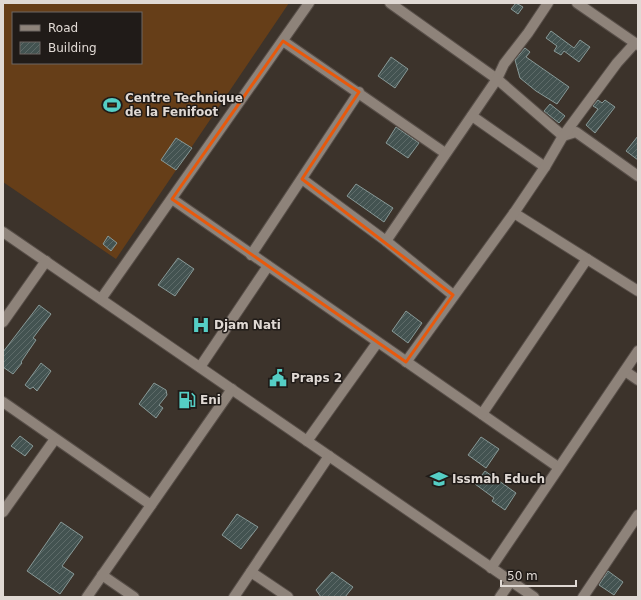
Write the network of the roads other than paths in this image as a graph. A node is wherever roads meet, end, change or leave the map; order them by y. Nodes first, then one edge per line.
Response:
1 (310, 3) edge
2 (390, 3) edge
3 (548, 3) edge
4 (577, 3) edge
5 (283, 41) junction
6 (636, 44) edge
7 (497, 79) junction
8 (359, 92) junction
9 (472, 116) junction
10 (563, 136) junction
11 (445, 153) junction
12 (545, 167) junction
13 (638, 176) edge
14 (302, 179) junction
15 (172, 199) junction
16 (514, 213) junction
17 (3, 232) edge
18 (386, 241) junction
19 (251, 255) junction
20 (587, 258) junction
21 (46, 261) junction
22 (268, 266) junction
23 (638, 290) edge
24 (453, 295) junction
25 (101, 300) junction
26 (3, 322) edge
27 (377, 343) junction
28 (638, 351) edge
29 (406, 362) junction
30 (200, 367) junction
31 (625, 370) junction
32 (638, 380) edge
33 (232, 390) junction
34 (3, 402) edge
35 (482, 414) junction
36 (55, 438) junction
37 (307, 441) junction
38 (329, 456) junction
39 (558, 467) junction
40 (151, 505) junction
41 (3, 512) edge
42 (638, 515) edge
43 (491, 568) junction
44 (251, 572) junction
45 (102, 575) junction
46 (511, 581) junction
47 (87, 597) edge
48 (134, 597) edge
49 (234, 597) edge
50 (288, 597) edge
51 (500, 597) edge
52 (534, 597) edge
53 (583, 597) edge

1 - 5 street
2 - 7 street
3 - 7 street
4 - 6 street
5 - 8 street
5 - 15 street
6 - 10 street
7 - 9 street
7 - 10 street
8 - 11 street
8 - 14 street
9 - 11 street
9 - 12 street
10 - 12 street
10 - 13 street
11 - 18 street
12 - 16 street
14 - 18 street
14 - 19 street
15 - 19 street
15 - 25 street
16 - 20 street
16 - 24 street
17 - 21 street
18 - 24 street
19 - 22 street
20 - 23 street
20 - 35 street
21 - 25 street
21 - 26 street
22 - 27 street
22 - 30 street
24 - 29 street
25 - 30 street
27 - 29 street
27 - 37 street
28 - 31 street
29 - 35 street
30 - 33 street
31 - 32 street
31 - 39 street
33 - 37 street
33 - 40 street
34 - 36 street
35 - 39 street
36 - 40 street
36 - 41 street
37 - 38 street
38 - 43 street
38 - 44 street
39 - 43 street
40 - 45 street
42 - 53 street
43 - 46 street
44 - 49 street
44 - 50 street
45 - 47 street
45 - 48 street
46 - 51 street
46 - 52 street

